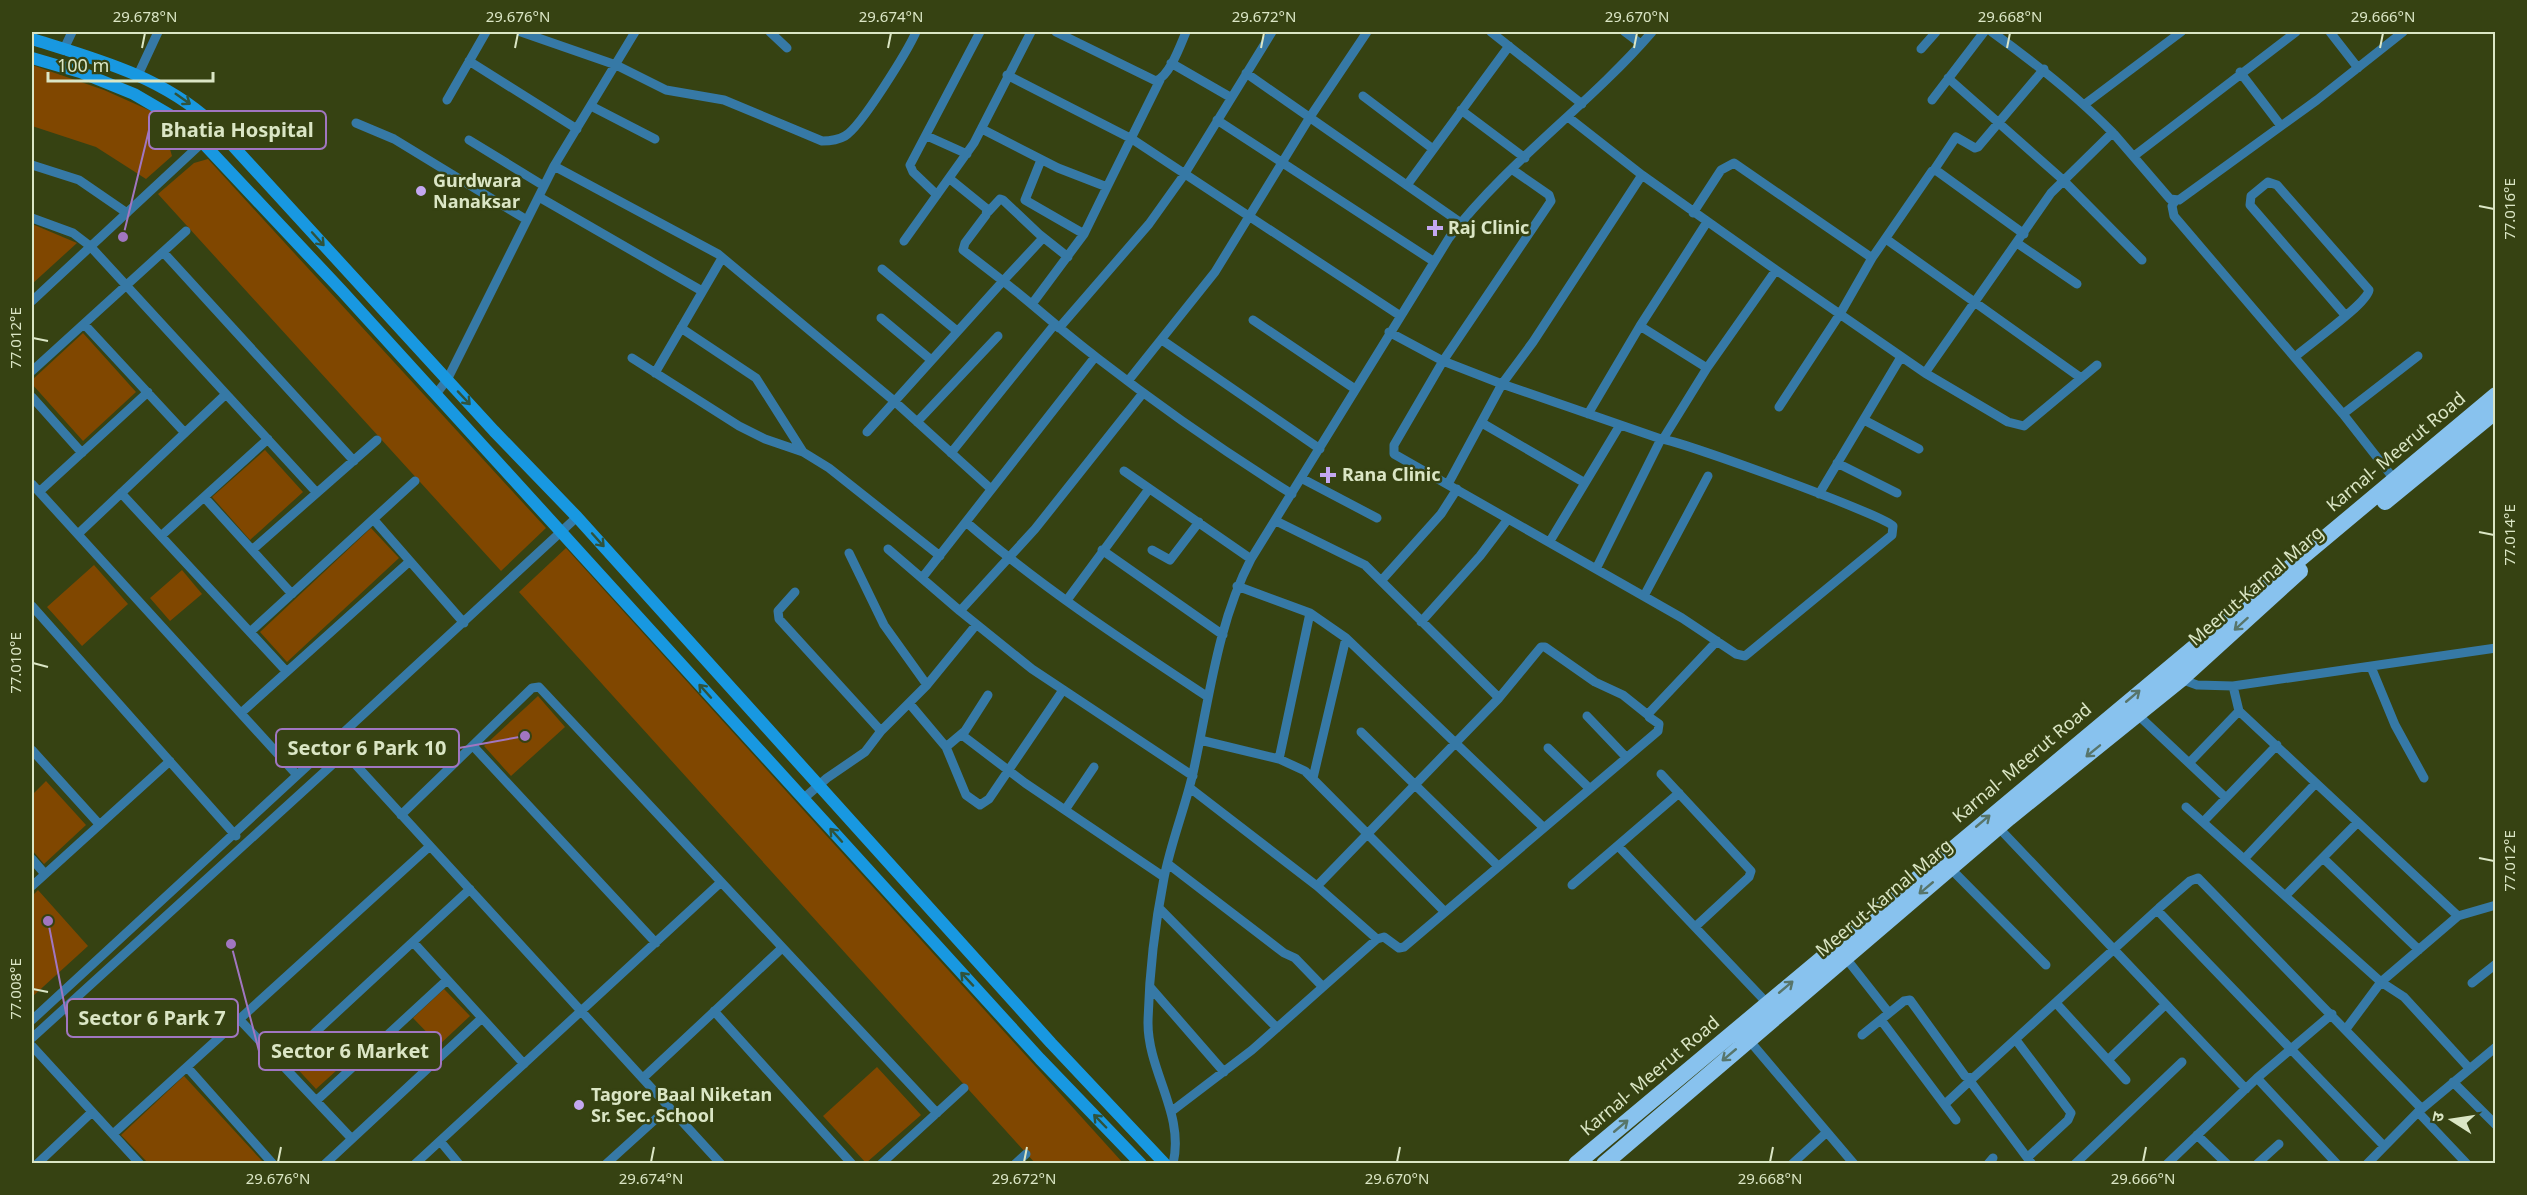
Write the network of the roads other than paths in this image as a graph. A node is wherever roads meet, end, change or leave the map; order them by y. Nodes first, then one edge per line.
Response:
1 (72, 32) edge
2 (158, 32) edge
3 (486, 32) edge
4 (521, 32) edge
5 (634, 32) edge
6 (770, 32) edge
7 (916, 32) edge
8 (980, 32) edge
9 (1030, 32) edge
10 (1056, 32) edge
11 (1186, 32) edge
12 (1272, 32) edge
13 (1491, 32) edge
14 (1625, 32) edge
15 (1652, 32) edge
16 (1935, 32) edge
17 (1984, 32) edge
18 (1992, 32) edge
19 (2181, 32) edge
20 (2296, 32) edge
21 (2330, 32) edge
22 (2403, 32) edge
23 (1364, 33) edge
24 (32, 39) edge
25 (1641, 44) junction
26 (1509, 46) junction
27 (787, 48) dead end
28 (64, 49) junction
29 (1921, 49) dead end
30 (32, 58) edge
31 (469, 61) junction
32 (1171, 63) junction
33 (616, 65) junction
34 (2358, 68) junction
35 (2044, 69) junction
36 (2240, 72) junction
37 (1246, 73) junction
38 (138, 75) junction
39 (1007, 75) junction
40 (1948, 78) junction
41 (1160, 80) junction
42 (1363, 96) dead end
43 (1230, 97) junction
44 (447, 100) dead end
45 (1932, 100) dead end
46 (1582, 104) junction
47 (2085, 104) junction
48 (591, 106) junction
49 (1461, 110) junction
50 (1310, 117) junction
51 (1568, 117) junction
52 (1216, 120) junction
53 (1998, 122) junction
54 (356, 123) dead end
55 (2281, 126) junction
56 (218, 128) junction
57 (577, 129) junction
58 (982, 129) junction
59 (2113, 133) junction
60 (927, 136) junction
61 (1132, 139) junction
62 (469, 140) dead end
63 (655, 140) dead end
64 (202, 142) junction
65 (1433, 149) junction
66 (967, 154) junction
67 (2134, 156) junction
68 (1525, 158) junction
69 (1041, 160) junction
70 (1283, 163) junction
71 (32, 165) edge
72 (554, 166) junction
73 (1513, 170) junction
74 (1934, 170) junction
75 (1184, 175) junction
76 (1642, 176) junction
77 (950, 179) junction
78 (2062, 179) junction
79 (1407, 185) junction
80 (544, 186) junction
81 (1107, 187) junction
82 (937, 195) junction
83 (539, 197) junction
84 (2175, 201) junction
85 (988, 212) junction
86 (127, 213) junction
87 (1694, 213) junction
88 (1250, 217) junction
89 (32, 218) edge
90 (527, 220) junction
91 (1707, 222) junction
92 (1461, 223) junction
93 (186, 231) dead end
94 (1084, 234) junction
95 (2024, 234) junction
96 (1043, 238) junction
97 (1886, 239) junction
98 (904, 241) dead end
99 (2017, 243) junction
100 (90, 246) junction
101 (163, 252) junction
102 (1068, 257) junction
103 (722, 258) junction
104 (1872, 258) junction
105 (2142, 260) dead end
106 (1433, 261) junction
107 (882, 269) dead end
108 (1776, 270) junction
109 (1003, 281) junction
110 (2077, 284) dead end
111 (125, 287) junction
112 (702, 291) junction
113 (32, 301) edge
114 (1976, 302) junction
115 (1032, 304) junction
116 (1840, 314) junction
117 (1399, 315) junction
118 (2345, 315) junction
119 (881, 318) dead end
120 (1253, 320) dead end
121 (84, 324) junction
122 (1057, 326) junction
123 (1640, 326) junction
124 (681, 328) junction
125 (957, 331) junction
126 (1389, 332) junction
127 (998, 336) dead end
128 (1162, 340) junction
129 (2418, 356) dead end
130 (1095, 357) junction
131 (1901, 357) junction
132 (2295, 357) junction
133 (632, 358) dead end
134 (930, 359) junction
135 (1443, 361) junction
136 (2097, 365) dead end
137 (1707, 368) junction
138 (32, 371) edge
139 (655, 373) junction
140 (1925, 373) junction
141 (2081, 378) junction
142 (447, 380) junction
143 (1128, 381) junction
144 (1502, 384) junction
145 (1355, 389) junction
146 (148, 392) junction
147 (1143, 393) junction
148 (226, 394) junction
149 (436, 394) junction
150 (2496, 395) edge
151 (32, 397) edge
152 (893, 400) junction
153 (1779, 407) dead end
154 (2496, 411) edge
155 (1588, 414) junction
156 (2343, 414) junction
157 (1864, 420) junction
158 (917, 422) junction
159 (1482, 423) junction
160 (1620, 426) junction
161 (867, 432) dead end
162 (185, 433) junction
163 (268, 439) junction
164 (1662, 439) junction
165 (377, 440) dead end
166 (1919, 448) dead end
167 (1320, 449) junction
168 (803, 452) junction
169 (82, 453) junction
170 (951, 453) junction
171 (354, 461) junction
172 (1837, 463) junction
173 (1124, 471) dead end
174 (1708, 476) dead end
175 (1301, 477) junction
176 (2394, 479) junction
177 (415, 481) dead end
178 (1585, 483) junction
179 (32, 484) edge
180 (1453, 487) junction
181 (992, 489) junction
182 (1149, 489) junction
183 (39, 492) junction
184 (121, 493) junction
185 (317, 493) junction
186 (1897, 493) dead end
187 (1292, 494) junction
188 (1819, 494) junction
189 (204, 497) junction
190 (577, 517) junction
191 (1377, 518) dead end
192 (1508, 519) junction
193 (374, 520) junction
194 (1276, 521) junction
195 (966, 522) junction
196 (1199, 522) junction
197 (78, 534) junction
198 (560, 534) junction
199 (161, 536) junction
200 (1550, 541) junction
201 (888, 549) dead end
202 (252, 550) junction
203 (1102, 550) junction
204 (1152, 550) dead end
205 (849, 553) dead end
206 (940, 556) junction
207 (1251, 559) junction
208 (1010, 560) junction
209 (410, 561) junction
210 (1596, 569) junction
211 (922, 578) junction
212 (1381, 581) junction
213 (1237, 586) junction
214 (795, 592) dead end
215 (292, 594) junction
216 (1644, 596) junction
217 (1067, 600) junction
218 (32, 606) edge
219 (960, 611) junction
220 (1310, 613) junction
221 (1421, 622) junction
222 (464, 623) junction
223 (976, 625) junction
224 (250, 632) junction
225 (1223, 635) junction
226 (1346, 638) junction
227 (1717, 641) junction
228 (2496, 648) edge
229 (2371, 667) junction
230 (286, 671) junction
231 (2174, 673) junction
232 (927, 686) junction
233 (2233, 686) junction
234 (1063, 690) junction
235 (988, 695) dead end
236 (1208, 697) junction
237 (1499, 698) junction
238 (909, 703) junction
239 (2239, 711) junction
240 (241, 713) junction
241 (1648, 715) junction
242 (2138, 715) junction
243 (1587, 716) dead end
244 (881, 731) junction
245 (1361, 732) dead end
246 (962, 735) junction
247 (1200, 740) junction
248 (334, 741) junction
249 (1455, 742) junction
250 (2277, 745) junction
251 (473, 746) junction
252 (946, 747) junction
253 (1548, 748) dead end
254 (32, 750) edge
255 (345, 753) junction
256 (1625, 756) junction
257 (1279, 759) junction
258 (170, 761) junction
259 (2189, 763) junction
260 (1094, 767) dead end
261 (1007, 769) junction
262 (1661, 774) dead end
263 (297, 775) junction
264 (1192, 776) junction
265 (1313, 778) junction
266 (2424, 778) dead end
267 (2316, 783) junction
268 (1415, 784) junction
269 (818, 785) junction
270 (1588, 787) junction
271 (1190, 788) junction
272 (1678, 793) junction
273 (2226, 798) junction
274 (803, 799) junction
275 (2186, 807) dead end
276 (1065, 810) junction
277 (401, 815) junction
278 (2204, 822) junction
279 (2357, 823) junction
280 (99, 824) junction
281 (1542, 826) junction
282 (1998, 827) junction
283 (1368, 832) junction
284 (233, 833) junction
285 (244, 844) junction
286 (430, 846) junction
287 (1618, 846) junction
288 (2245, 858) junction
289 (2322, 858) junction
290 (32, 859) edge
291 (1168, 864) junction
292 (1497, 865) junction
293 (1950, 868) junction
294 (45, 874) junction
295 (1164, 877) junction
296 (720, 883) junction
297 (1572, 885) dead end
298 (32, 886) edge
299 (1317, 886) junction
300 (470, 889) junction
301 (2286, 895) junction
302 (2496, 905) edge
303 (1159, 908) junction
304 (2157, 910) junction
305 (1444, 912) junction
306 (2458, 916) junction
307 (1695, 927) junction
308 (1377, 939) junction
309 (412, 942) junction
310 (656, 943) junction
311 (781, 949) junction
312 (2113, 950) junction
313 (2419, 950) junction
314 (1845, 957) junction
315 (2496, 964) edge
316 (2046, 965) dead end
317 (447, 980) junction
318 (2381, 982) junction
319 (2472, 983) dead end
320 (1150, 987) junction
321 (1323, 987) junction
322 (1767, 1003) junction
323 (2056, 1003) junction
324 (2165, 1005) junction
325 (714, 1011) junction
326 (580, 1012) junction
327 (1889, 1013) junction
328 (2332, 1014) junction
329 (482, 1018) junction
330 (239, 1019) junction
331 (32, 1020) edge
332 (1881, 1020) junction
333 (1277, 1028) junction
334 (2346, 1029) junction
335 (1862, 1035) dead end
336 (32, 1038) edge
337 (1748, 1039) junction
338 (2016, 1040) junction
339 (32, 1046) edge
340 (2496, 1047) edge
341 (2291, 1048) junction
342 (2108, 1060) junction
343 (2182, 1062) dead end
344 (281, 1064) junction
345 (524, 1064) junction
346 (187, 1067) junction
347 (2469, 1068) junction
348 (1224, 1072) junction
349 (643, 1078) junction
350 (2257, 1078) junction
351 (1971, 1080) junction
352 (2126, 1080) dead end
353 (2453, 1082) junction
354 (964, 1088) dead end
355 (2246, 1089) junction
356 (316, 1101) junction
357 (1944, 1104) junction
358 (669, 1107) junction
359 (1172, 1111) junction
360 (2420, 1111) junction
361 (92, 1112) junction
362 (937, 1113) junction
363 (1956, 1120) dead end
364 (2496, 1125) edge
365 (1827, 1132) junction
366 (112, 1134) junction
367 (2197, 1135) junction
368 (351, 1139) junction
369 (440, 1141) junction
370 (2279, 1144) dead end
371 (2384, 1146) junction
372 (1026, 1154) dead end
373 (2030, 1160) edge
374 (609, 1163) edge
375 (2368, 1163) edge
376 (37, 1164) edge
377 (140, 1164) edge
378 (273, 1164) edge
379 (325, 1164) edge
380 (415, 1164) edge
381 (459, 1164) edge
382 (721, 1164) edge
383 (852, 1164) edge
384 (881, 1164) edge
385 (1015, 1164) edge
386 (1141, 1164) edge
387 (1165, 1164) edge
388 (1173, 1164) edge
389 (1576, 1164) edge
390 (1604, 1164) edge
391 (1792, 1164) edge
392 (1854, 1164) edge
393 (2075, 1164) edge
394 (2166, 1164) edge
395 (2227, 1164) edge
396 (2257, 1164) edge
397 (2337, 1164) edge
398 (2468, 1164) edge

1 - 28 street
2 - 38 street
3 - 31 street
4 - 33 street
5 - 33 street
6 - 27 street
7 - 33 street
8 - 60 street
9 - 39 street
10 - 41 street
11 - 32 street
12 - 37 street
13 - 26 street
14 - 25 street
15 - 25 street
16 - 29 street
17 - 40 street
18 - 35 street
19 - 47 street
20 - 36 street
21 - 34 street
22 - 34 street
23 - 50 street
24 - 28 street
25 - 46 street
26 - 46 street
26 - 49 street
28 - 38 street
30 - 64 street
31 - 44 street
31 - 57 street
32 - 41 street
32 - 43 street
33 - 48 street
34 - 55 street
35 - 47 street
35 - 53 street
36 - 55 street
36 - 67 street
37 - 43 street
37 - 50 street
38 -> 56 street
39 - 58 street
39 - 61 street
40 - 45 street
40 - 53 street
41 - 61 street
42 - 65 street
43 - 52 street
46 - 51 street
47 - 59 street
48 - 57 street
48 - 63 street
49 - 65 street
49 - 68 street
50 - 70 street
50 - 79 street
51 - 68 street
51 - 76 street
52 - 70 street
52 - 75 street
53 - 74 street
53 - 78 street
54 - 90 street
55 - 84 street
56 - 64 street
56 -> 142 street
57 - 72 street
58 - 66 street
58 - 69 street
59 - 67 street
59 - 78 street
60 - 66 street
60 - 82 street
61 - 75 street
61 - 81 street
62 - 80 street
64 - 86 street
64 - 149 street
65 - 79 street
66 - 77 street
67 - 84 street
68 - 73 street
69 - 81 street
69 - 94 street
70 - 88 street
70 - 106 street
71 - 86 street
72 - 80 street
72 - 103 street
73 - 92 street
73 - 135 street
74 - 95 street
74 - 97 street
75 - 88 street
75 - 122 street
76 - 87 street
76 - 144 street
77 - 82 street
77 - 85 street
78 - 95 street
78 - 105 street
79 - 92 street
80 - 83 street
81 - 94 street
82 - 98 street
83 - 90 street
83 - 112 street
84 - 132 street
85 - 96 street
85 - 109 street
86 - 100 street
87 - 91 street
87 - 104 street
88 - 117 street
88 - 128 street
89 - 100 street
90 - 142 street
91 - 108 street
91 - 123 street
92 - 106 street
93 - 101 street
94 - 102 street
95 - 99 street
96 - 102 street
96 - 109 street
97 - 104 street
97 - 114 street
99 - 110 street
99 - 114 street
100 - 111 street
100 - 113 street
101 - 111 street
101 - 171 street
102 - 115 street
103 - 112 street
103 - 152 street
104 - 116 street
106 - 117 street
107 - 125 street
108 - 116 street
108 - 137 street
109 - 115 street
109 - 125 street
111 - 121 street
111 - 148 street
112 - 124 street
114 - 140 street
114 - 141 street
115 - 122 street
116 - 131 street
116 - 153 street
117 - 126 street
118 - 118 street
118 - 132 street
119 - 134 street
120 - 145 street
121 - 138 street
121 - 146 street
122 - 130 street
122 - 170 street
123 - 137 street
123 - 155 street
124 - 139 street
124 - 168 street
125 - 134 street
126 - 135 street
126 - 145 street
127 - 158 street
128 - 143 street
128 - 167 street
129 - 156 street
130 - 143 street
130 - 181 street
131 - 140 street
131 - 157 street
132 - 156 street
133 - 139 street
134 - 152 street
135 - 144 street
135 - 180 street
136 - 141 street
137 - 164 street
139 - 168 street
140 - 141 street
142 - 149 street
142 -> 190 street
143 - 147 street
144 - 155 street
144 - 159 street
145 - 167 street
146 - 162 street
146 - 169 street
147 - 187 street
147 - 208 street
148 - 162 street
148 - 163 street
149 - 198 street
150 - 176 highway, Karnal- Meerut Road
151 - 169 street
152 - 158 street
152 - 161 street
154 -> 231 highway, Meerut-Karnal Marg
155 - 160 street
156 - 176 street
157 - 166 street
157 - 172 street
158 - 170 street
159 - 178 street
159 - 180 street
160 - 164 street
160 - 178 street
162 - 184 street
163 - 185 street
163 - 189 street
164 - 188 street
164 - 210 street
165 - 171 street
167 - 175 street
168 - 206 street
169 - 183 street
170 - 181 street
171 - 185 street
172 - 186 street
172 - 188 street
173 - 182 street
174 - 216 street
175 - 187 street
175 - 191 street
176 - 231 highway, Karnal- Meerut Road
177 - 193 street
178 - 200 street
179 - 183 street
180 - 192 street
180 - 212 street
181 - 195 street
182 - 196 street
182 - 203 street
183 - 197 street
184 - 197 street
184 - 199 street
185 - 202 street
187 - 194 street
188 - 227 street
189 - 199 street
189 - 202 street
190 - 198 street
190 -> 269 street
192 - 200 street
192 - 221 street
193 - 209 street
193 - 215 street
194 - 207 street
194 - 212 street
195 - 206 street
195 - 208 street
196 - 204 street
196 - 207 street
197 - 240 street
198 - 222 street
274 -> 198 street
199 - 224 street
200 - 210 street
201 - 211 street
202 - 215 street
203 - 217 street
203 - 225 street
205 - 232 street
206 - 211 street
207 - 213 street
208 - 217 street
208 - 219 street
209 - 222 street
209 - 230 street
210 - 216 street
211 - 219 street
212 - 221 street
213 - 220 street
213 - 225 street
214 - 244 street
215 - 224 street
216 - 227 street
217 - 236 street
218 - 258 street
219 - 223 street
220 - 226 street
220 - 257 street
221 - 237 street
222 - 248 street
223 - 232 street
223 - 234 street
224 - 230 street
225 - 236 street
226 - 249 street
226 - 265 street
227 - 241 street
228 - 229 street
229 - 233 street
229 - 266 street
230 - 240 street
231 - 233 street
231 - 242 highway, Meerut-Karnal Marg
322 -> 231 highway, Karnal- Meerut Road
232 - 238 street
233 - 239 street
234 - 261 street
234 - 264 street
235 - 246 street
236 - 247 street
237 - 241 street
237 - 249 street
238 - 244 street
238 - 252 street
239 - 250 street
239 - 259 street
240 - 263 street
241 - 256 street
242 - 259 street
242 -> 282 highway, Meerut-Karnal Marg
243 - 256 street
244 - 269 street
245 - 268 street
246 - 252 street
246 - 261 street
247 - 257 street
247 - 264 street
248 - 255 street
248 - 263 street
249 - 268 street
249 - 281 street
250 - 267 street
250 - 273 street
251 - 277 street
251 - 296 street
251 - 310 street
252 - 261 street
253 - 270 street
254 - 280 street
255 - 277 street
255 - 285 street
256 - 270 street
257 - 265 street
258 - 280 street
258 - 284 street
259 - 273 street
260 - 276 street
261 - 276 street
262 - 272 street
263 - 284 street
264 - 271 street
265 - 283 street
267 - 279 street
267 - 288 street
268 - 283 street
268 - 292 street
269 - 274 street
269 - 387 street
270 - 281 street
271 - 291 street
271 - 299 street
272 - 287 street
272 - 307 street
273 - 278 street
386 -> 274 street
275 - 278 street
276 - 295 street
277 - 286 street
278 - 288 street
279 - 289 street
279 - 306 street
280 - 294 street
281 - 292 street
282 - 293 highway, Meerut-Karnal Marg
282 - 312 street
283 - 299 street
283 - 305 street
284 - 285 street
284 - 331 street
285 - 336 street
286 - 300 street
286 - 330 street
287 - 297 street
287 - 307 street
288 - 301 street
289 - 301 street
289 - 313 street
290 - 294 street
291 - 295 street
291 - 321 street
292 - 305 street
293 -> 314 highway, Meerut-Karnal Marg
293 - 316 street
294 - 298 street
295 - 303 street
296 - 310 street
296 - 311 street
299 - 308 street
300 - 309 street
300 - 326 street
301 - 318 street
302 - 306 street
303 - 320 street
303 - 333 street
304 - 312 street
304 - 328 street
304 - 341 street
305 - 308 street
306 - 313 street
307 - 322 street
308 - 321 street
309 - 317 street
309 - 344 street
310 - 326 street
311 - 325 street
311 - 362 street
312 - 323 street
312 - 324 street
313 - 318 street
314 - 327 street
314 - 337 highway, Meerut-Karnal Marg
315 - 319 street
317 - 329 street
317 - 356 street
318 - 334 street
318 - 347 street
320 - 348 street
320 - 359 street
321 - 333 street
389 -> 322 highway, Karnal- Meerut Road
323 - 338 street
323 - 342 street
324 - 342 street
324 - 355 street
325 - 349 street
325 - 383 street
326 - 345 street
326 - 349 street
327 - 332 street
327 - 351 street
328 - 334 street
328 - 341 street
329 - 345 street
329 - 368 street
330 - 344 street
330 - 346 street
332 - 335 street
332 - 357 street
333 - 348 street
334 - 360 street
337 - 365 street
337 -> 390 highway, Meerut-Karnal Marg
338 - 351 street
338 - 373 street
339 - 361 street
340 - 347 street
341 - 350 street
341 - 371 street
342 - 352 street
343 - 393 street
344 - 356 street
345 - 369 street
346 - 366 street
346 - 378 street
347 - 353 street
348 - 359 street
349 - 358 street
350 - 355 street
350 - 397 street
351 - 357 street
351 - 373 street
353 - 360 street
353 - 364 street
354 - 362 street
355 - 367 street
356 - 368 street
357 - 363 street
358 - 374 street
358 - 382 street
359 - 388 street
360 - 371 street
360 - 398 street
361 - 366 street
361 - 376 street
362 - 384 street
365 - 391 street
365 - 392 street
366 - 377 street
367 - 394 street
367 - 395 street
368 - 379 street
369 - 380 street
369 - 381 street
370 - 396 street
371 - 375 street
372 - 385 street

